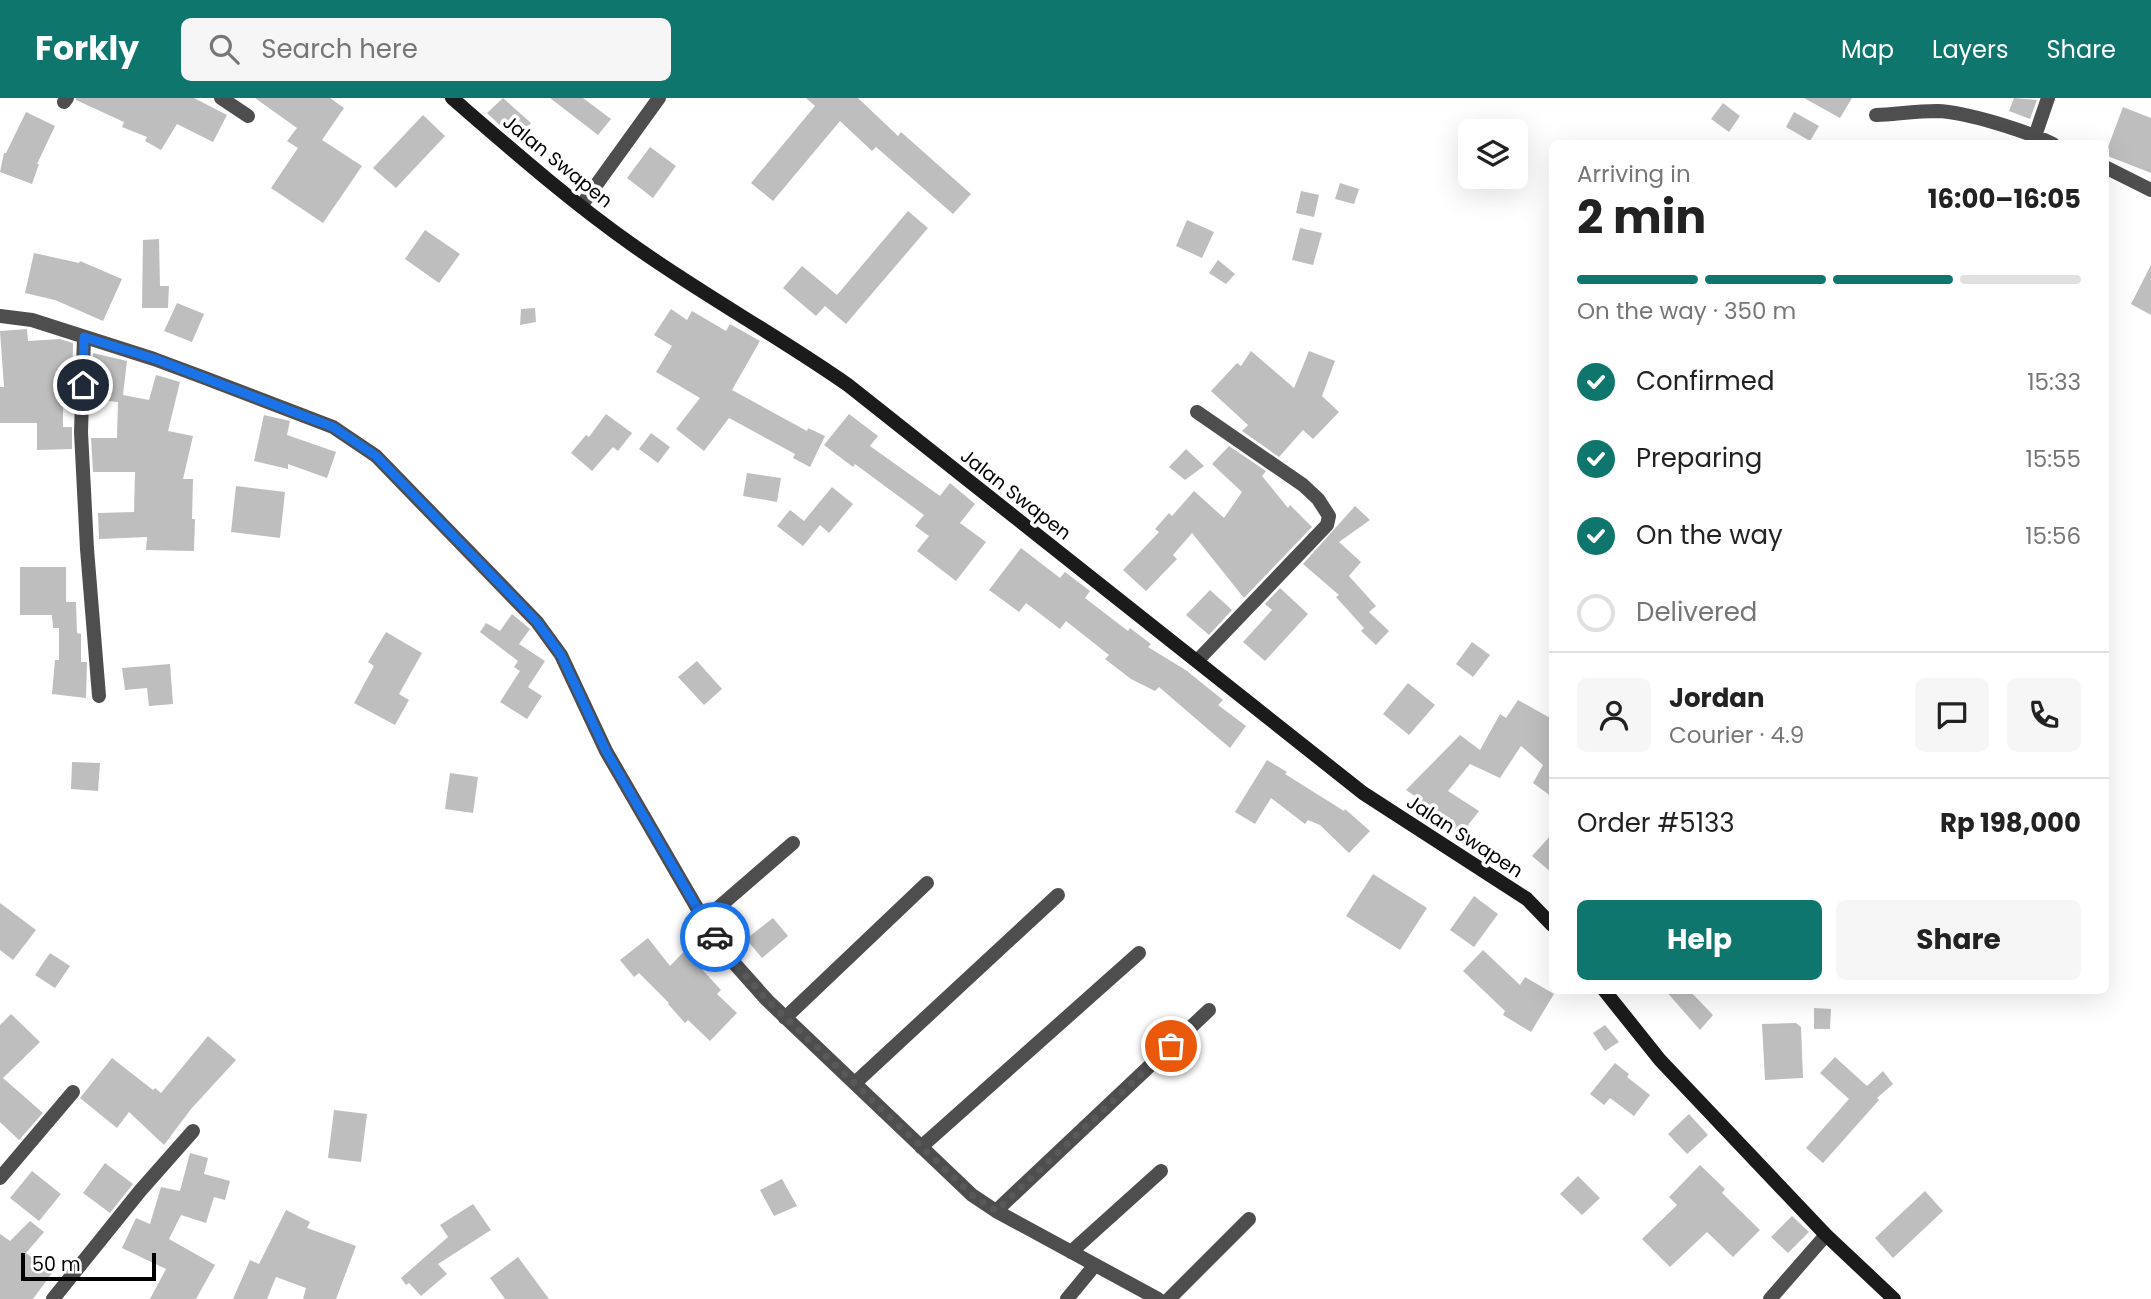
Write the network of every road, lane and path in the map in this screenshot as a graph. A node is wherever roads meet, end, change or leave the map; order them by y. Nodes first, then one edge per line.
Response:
1 (221, 98) edge
2 (452, 98) edge
3 (659, 98) edge
4 (2048, 98) edge
5 (1876, 115) dead end
6 (248, 116) dead end
7 (2035, 136) junction
8 (2044, 140) edge
9 (2109, 169) edge
10 (2151, 190) edge
11 (580, 206) junction
12 (0, 316) edge
13 (84, 337) junction
14 (1197, 412) dead end
15 (1197, 661) junction
16 (99, 696) dead end
17 (793, 843) dead end
18 (927, 883) dead end
19 (1058, 895) dead end
20 (704, 920) junction
21 (1549, 922) edge
22 (1139, 953) dead end
23 (1607, 994) edge
24 (1209, 1010) dead end
25 (785, 1018) junction
26 (855, 1083) junction
27 (73, 1092) dead end
28 (193, 1131) dead end
29 (920, 1147) junction
30 (1161, 1171) dead end
31 (0, 1178) edge
32 (996, 1211) junction
33 (1249, 1219) dead end
34 (1826, 1235) junction
35 (1071, 1252) junction
36 (1094, 1265) junction
37 (53, 1299) edge
38 (1067, 1299) edge
39 (1158, 1299) edge
40 (1169, 1299) edge
41 (1770, 1299) edge
42 (1894, 1299) edge

1 - 6 street
2 - 11 main road, Jalan Swapen
3 - 11 street
4 - 7 street
5 - 7 street
7 - 8 street
9 - 10 street
11 - 15 main road, Jalan Swapen
12 - 13 street
13 - 16 street
13 - 20 street
14 - 15 street
15 - 21 main road, Jalan Swapen
17 - 20 street
18 - 25 street
19 - 26 street
20 - 25 street
22 - 29 street
23 - 34 main road
24 - 32 street
25 - 26 street
26 - 29 street
27 - 31 street
28 - 37 street
29 - 32 street
30 - 35 street
32 - 35 street
33 - 40 street
34 - 41 street
34 - 42 main road
35 - 36 street
36 - 38 street
36 - 39 street

